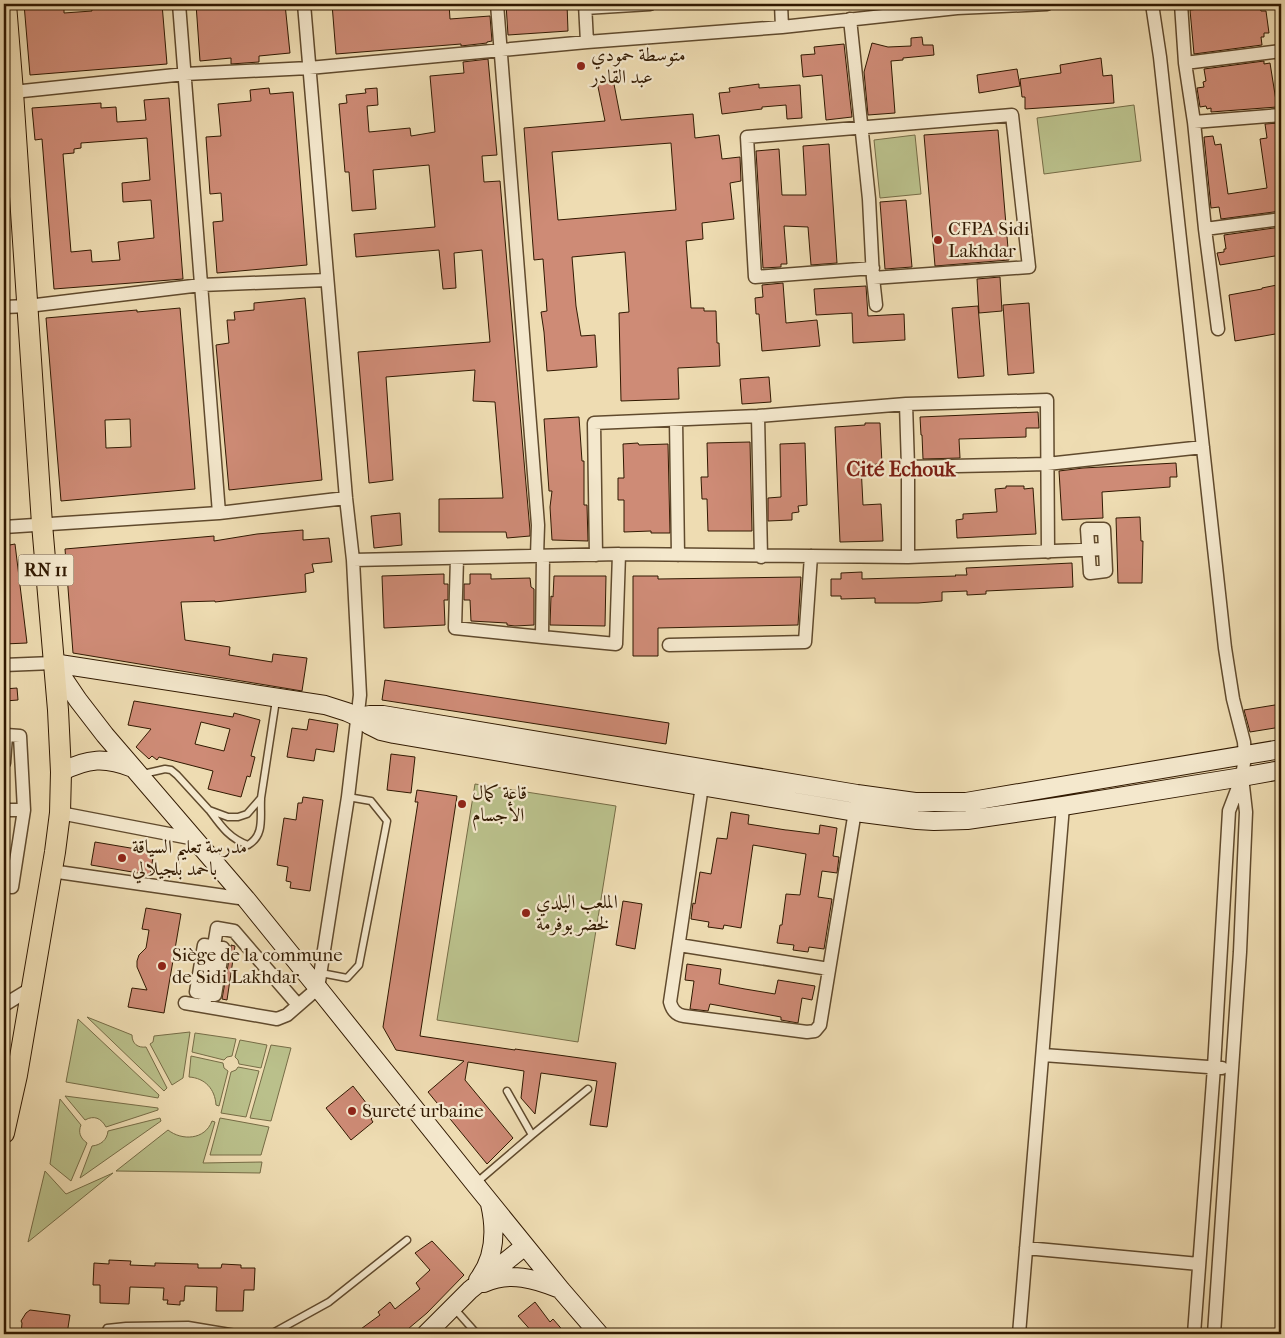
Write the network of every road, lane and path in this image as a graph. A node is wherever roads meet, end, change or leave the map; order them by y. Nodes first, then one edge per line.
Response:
1 (6, 4) edge
2 (179, 4) edge
3 (304, 4) edge
4 (497, 4) edge
5 (650, 4) edge
6 (781, 4) edge
7 (1047, 4) edge
8 (1152, 4) edge
9 (1181, 4) edge
10 (585, 6) edge
11 (957, 6) edge
12 (850, 19) junction
13 (782, 27) junction
14 (587, 42) junction
15 (501, 50) junction
16 (1281, 51) edge
17 (1185, 63) junction
18 (309, 68) junction
19 (185, 74) junction
20 (9, 92) edge
21 (1281, 115) edge
22 (1194, 122) junction
23 (861, 127) junction
24 (1281, 219) edge
25 (1205, 229) junction
26 (873, 273) junction
27 (327, 280) junction
28 (201, 285) junction
29 (876, 305) dead end
30 (28, 306) junction
31 (4, 307) edge
32 (1218, 329) dead end
33 (906, 404) junction
34 (758, 416) junction
35 (676, 420) junction
36 (1203, 447) junction
37 (1047, 464) junction
38 (908, 467) junction
39 (346, 498) junction
40 (219, 513) junction
41 (42, 524) junction
42 (4, 527) edge
43 (1105, 549) junction
44 (1089, 550) junction
45 (1048, 552) junction
46 (619, 554) junction
47 (596, 555) junction
48 (678, 555) junction
49 (540, 556) junction
50 (761, 556) junction
51 (811, 556) junction
52 (908, 557) junction
53 (457, 558) junction
54 (353, 560) junction
55 (542, 637) junction
56 (669, 645) dead end
57 (4, 664) edge
58 (53, 664) junction
59 (277, 697) junction
60 (358, 717) junction
61 (1281, 749) edge
62 (1245, 756) junction
63 (4, 763) edge
64 (1281, 770) edge
65 (61, 772) junction
66 (136, 772) junction
67 (1242, 777) junction
68 (702, 786) junction
69 (857, 794) junction
70 (261, 798) junction
71 (348, 798) junction
72 (1063, 806) junction
73 (4, 810) edge
74 (24, 810) junction
75 (209, 810) junction
76 (855, 812) junction
77 (60, 813) junction
78 (195, 839) junction
79 (51, 871) junction
80 (4, 886) edge
81 (246, 899) junction
82 (679, 945) junction
83 (214, 947) junction
84 (829, 969) junction
85 (319, 980) junction
86 (32, 988) junction
87 (205, 1000) junction
88 (185, 1003) dead end
89 (4, 1005) edge
90 (298, 1005) junction
91 (1043, 1055) junction
92 (1214, 1067) junction
93 (1232, 1069) junction
94 (588, 1089) dead end
95 (508, 1091) dead end
96 (4, 1133) edge
97 (532, 1135) junction
98 (475, 1184) junction
99 (489, 1201) junction
100 (407, 1240) dead end
101 (525, 1246) junction
102 (1026, 1248) junction
103 (1199, 1264) junction
104 (470, 1290) junction
105 (561, 1290) junction
106 (453, 1307) junction
107 (104, 1334) edge
108 (242, 1334) edge
109 (271, 1334) edge
110 (426, 1334) edge
111 (477, 1334) edge
112 (599, 1334) edge
113 (1019, 1334) edge
114 (1194, 1334) edge
115 (1214, 1334) edge

1 - 20 main road, RN 11
2 - 19 street
3 - 18 street
4 - 15 street
5 - 10 street
6 - 13 street
7 - 11 street
8 - 36 street
9 - 17 street
10 - 14 street
11 - 12 street
12 - 13 street
12 - 23 street
13 - 14 street
14 - 15 street
15 - 18 street
15 - 49 street
16 - 17 street
17 - 22 street
18 - 19 street
18 - 27 street
19 - 20 street
19 - 28 street
20 - 30 main road, RN 11
21 - 22 street
22 - 25 street
23 - 26 street
23 - 26 street
23 - 26 street
24 - 25 street
25 - 32 street
26 - 29 street
27 - 28 street
27 - 39 street
28 - 30 street
28 - 40 street
30 - 31 street
30 - 41 main road, RN 11
33 - 34 street
33 - 37 street
33 - 38 street
34 - 35 street
34 - 50 street
35 - 47 street
35 - 48 street
36 - 37 street
36 - 62 street
37 - 38 street
37 - 45 street
38 - 52 street
39 - 40 street
39 - 54 street
40 - 41 street
41 - 42 street
41 - 58 main road, RN 11
43 - 44 street
43 - 44 street
43 - 44 street
44 - 45 street
45 - 52 street
46 - 47 street
46 - 48 street
46 - 55 street
47 - 49 street
48 - 50 street
49 - 53 street
49 - 55 street
50 - 51 street
51 - 52 street
51 - 56 street
53 - 54 street
53 - 55 street
54 - 60 street
57 - 58 street
58 - 59 main road
58 - 65 main road, RN 11
58 - 66 main road
59 - 60 main road
59 - 70 lane
60 - 68 main road
60 - 69 main road
60 - 71 street
61 - 62 main road
62 - 67 street
62 - 69 main road
63 - 74 street
64 - 67 main road
65 - 66 main road
65 - 77 main road, RN 11
66 - 75 lane
66 - 78 main road
67 - 72 main road
67 - 92 street
67 - 93 street
68 - 76 main road
68 - 82 street
69 - 76 street
70 - 75 lane
70 - 75 lane
71 - 85 street
71 - 85 lane
72 - 76 main road
72 - 91 street
73 - 74 street
74 - 80 street
76 - 84 street
77 - 78 street
77 - 79 main road, RN 11
78 - 81 main road
79 - 81 street
79 - 86 main road, RN 11
81 - 85 main road
82 - 84 street
82 - 84 street
83 - 87 street
83 - 87 street
83 - 90 street
85 - 90 street
85 - 98 main road
86 - 89 street
86 - 96 main road, RN 11
87 - 88 street
87 - 90 street
91 - 92 street
91 - 102 street
92 - 93 street
92 - 103 street
93 - 115 street
94 - 97 lane
95 - 97 lane
97 - 98 lane
98 - 99 main road
99 - 101 main road
99 - 104 main road
100 - 109 lane
101 - 104 main road
101 - 105 main road
102 - 103 street
102 - 113 street
103 - 114 street
104 - 105 main road
104 - 106 main road
105 - 112 main road
106 - 110 main road
106 - 111 lane
107 - 108 lane

